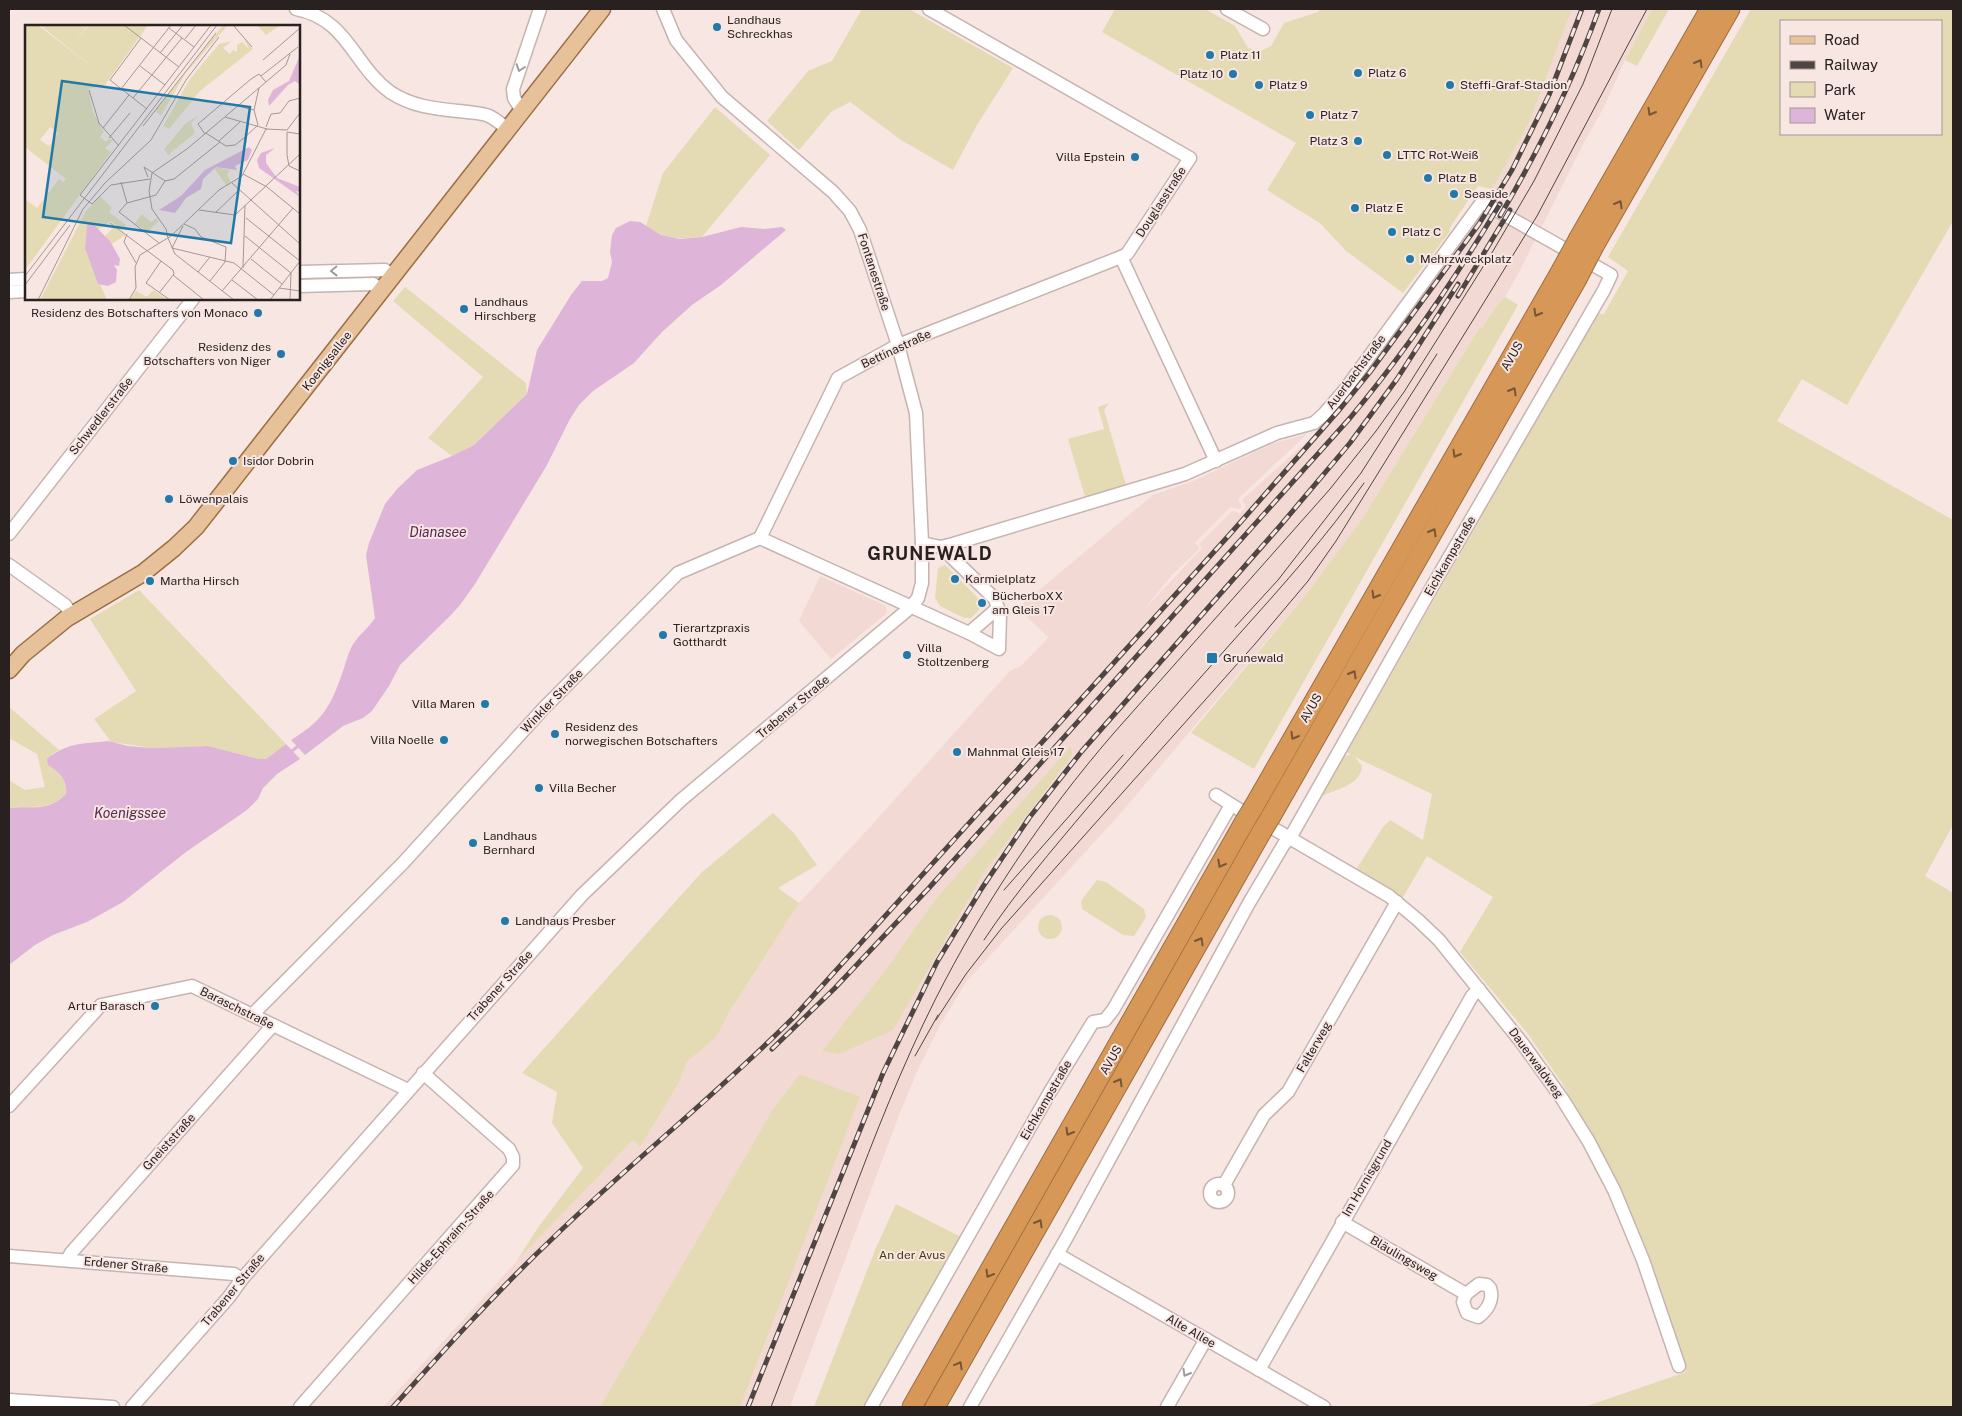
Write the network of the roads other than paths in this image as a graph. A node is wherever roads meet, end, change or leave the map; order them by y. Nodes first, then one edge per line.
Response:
1 (296, 9) edge
2 (540, 9) edge
3 (602, 9) edge
4 (663, 9) edge
5 (929, 9) edge
6 (1227, 9) edge
7 (1710, 9) edge
8 (1730, 9) edge
9 (1263, 29) dead end
10 (522, 111) junction
11 (507, 129) junction
12 (1587, 242) junction
13 (1121, 257) junction
14 (300, 272) edge
15 (1569, 275) junction
16 (1611, 275) joint
17 (393, 276) junction
18 (25, 279) edge
19 (9, 280) edge
20 (300, 286) edge
21 (382, 290) junction
22 (25, 291) edge
23 (9, 292) edge
24 (192, 300) edge
25 (898, 346) junction
26 (1216, 461) junction
27 (9, 534) edge
28 (760, 538) junction
29 (922, 543) junction
30 (941, 547) junction
31 (9, 565) edge
32 (911, 607) junction
33 (998, 608) junction
34 (72, 615) junction
35 (969, 632) junction
36 (9, 670) edge
37 (1216, 795) dead end
38 (1242, 811) junction
39 (1270, 826) junction
40 (1290, 838) junction
41 (1397, 902) junction
42 (1479, 989) junction
43 (252, 1015) junction
44 (273, 1025) junction
45 (424, 1073) junction
46 (408, 1090) junction
47 (9, 1106) edge
48 (1224, 1185) dead end
49 (1342, 1222) junction
50 (1057, 1254) junction
51 (9, 1256) edge
52 (67, 1260) junction
53 (242, 1278) junction
54 (1466, 1294) dead end
55 (1206, 1339) junction
56 (1679, 1366) dead end
57 (1259, 1370) junction
58 (9, 1400) edge
59 (113, 1407) edge
60 (132, 1407) edge
61 (300, 1407) edge
62 (871, 1407) edge
63 (912, 1407) edge
64 (935, 1407) edge
65 (970, 1407) edge
66 (1167, 1407) edge
67 (1324, 1407) edge

1 - 11 street
2 -> 10 street
3 - 10 main road, Koenigsallee
4 - 25 street, Fontanestraße
5 - 13 street, Douglasstraße
6 - 9 street
7 -> 12 highway, AVUS
12 -> 8 highway, AVUS
10 - 11 main road, Koenigsallee
11 - 17 main road, Koenigsallee
12 - 15 highway, AVUS, bridge
13 - 25 street, Bettinastraße
13 - 26 street
17 -> 14 street
15 -> 38 highway, AVUS
39 -> 15 highway, AVUS
16 - 26 street, Auerbachstraße
16 - 40 street, Eichkampstraße
17 - 21 main road, Koenigsallee
18 - 19 street
20 - 21 street
21 - 34 main road, Koenigsallee
22 - 23 street
24 - 27 street, Schwedlerstraße
25 - 28 street, Bettinastraße
25 - 29 street, Fontanestraße
26 - 30 street, Auerbachstraße
28 - 32 street
28 - 43 street, Winkler Straße
29 - 30 street, Auerbachstraße
29 - 32 street, Fontanestraße
30 - 33 street
31 - 34 street
32 - 35 street
32 - 45 street, Trabener Straße
33 - 35 street
33 - 35 street
34 - 36 main road, Koenigsallee
37 - 38 street
38 - 62 street, Eichkampstraße
38 -> 63 highway, AVUS
39 - 40 street
64 -> 39 highway, AVUS
40 - 41 street, Dauerwaldweg
40 - 50 street, Eichkampstraße
41 - 42 street, Dauerwaldweg
41 - 48 street, Falterweg
42 - 49 street, Im Hornisgrund
42 - 56 street, Dauerwaldweg
43 - 44 street, Baraschstraße
43 - 47 street, Baraschstraße
44 - 46 street, Baraschstraße
44 - 52 street, Gneiststraße
45 - 46 street, Trabener Straße
45 - 61 street, Hilde-Ephraim-Straße
46 - 53 street, Trabener Straße
49 - 54 street, Bläulingsweg
49 - 57 street, Im Hornisgrund
50 - 55 street, Alte Allee
50 - 65 street, Eichkampstraße
51 - 52 street, Erdener Straße
52 - 53 street, Erdener Straße
53 - 60 street, Trabener Straße
55 - 57 street, Alte Allee
55 -> 66 street
57 - 67 street, Alte Allee
58 - 59 street

